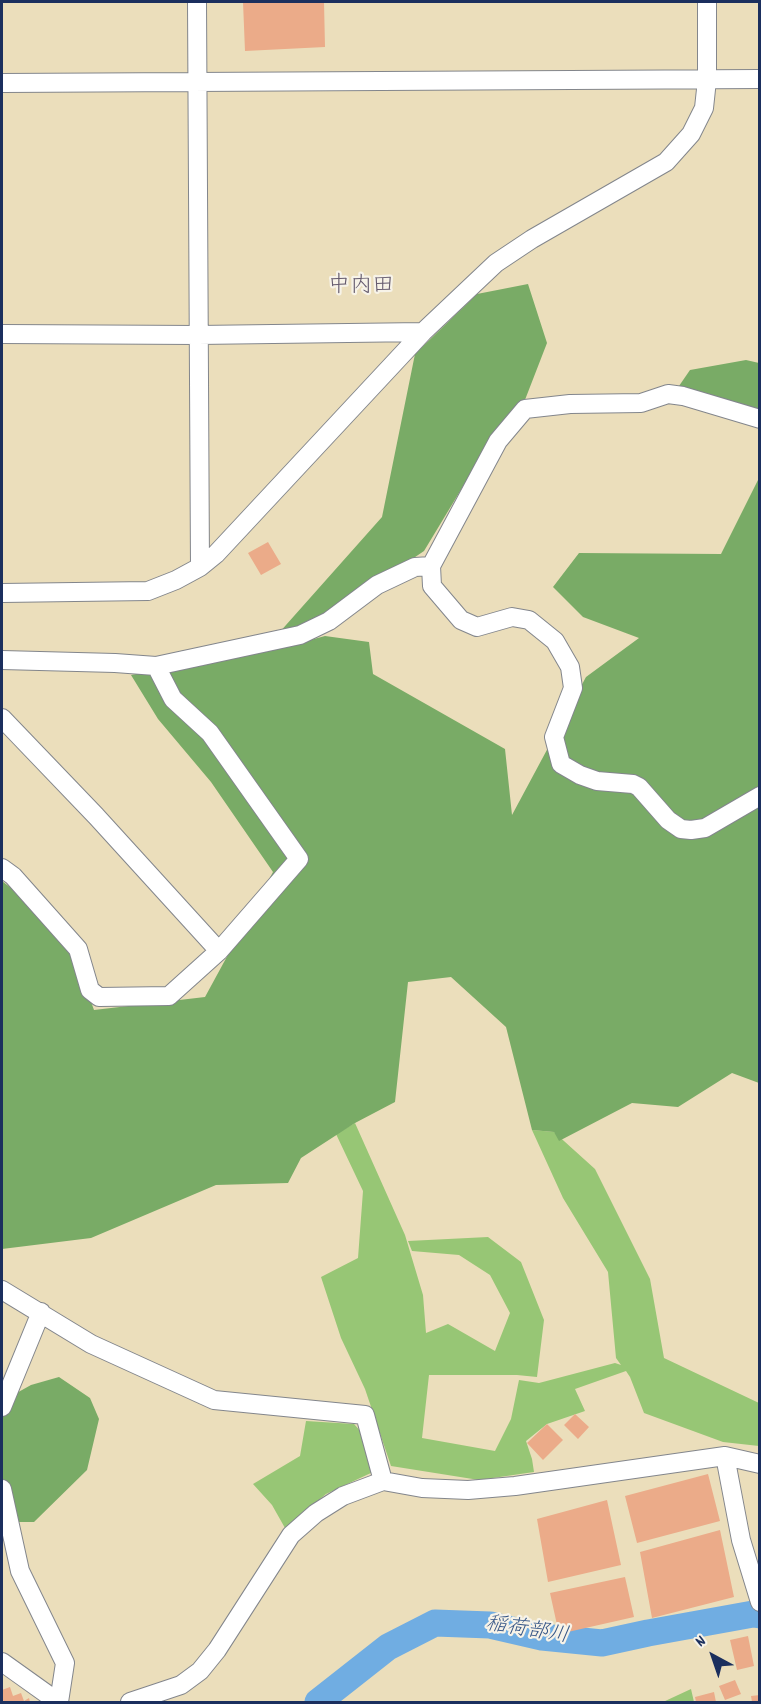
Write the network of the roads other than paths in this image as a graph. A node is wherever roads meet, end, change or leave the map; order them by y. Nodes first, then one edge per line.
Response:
1 (197, 2) edge
2 (707, 2) edge
3 (759, 79) edge
4 (707, 80) junction
5 (197, 82) junction
6 (2, 83) edge
7 (423, 332) junction
8 (2, 334) edge
9 (198, 335) junction
10 (759, 419) edge
11 (430, 566) junction
12 (200, 567) junction
13 (2, 593) edge
14 (2, 660) edge
15 (156, 666) junction
16 (2, 718) edge
17 (759, 796) edge
18 (2, 868) edge
19 (219, 951) junction
20 (2, 1290) edge
21 (41, 1312) junction
22 (2, 1407) edge
23 (725, 1456) junction
24 (759, 1464) edge
25 (383, 1481) junction
26 (2, 1489) edge
27 (759, 1602) edge
28 (2, 1662) edge
29 (58, 1702) edge
30 (130, 1702) edge

1 - 5 street
2 - 4 street
3 - 4 street
4 - 5 street
4 - 7 street
5 - 6 street
5 - 9 street
7 - 9 street
7 - 12 street
8 - 9 street
9 - 12 street
10 - 11 street
11 - 15 street
11 - 17 street
12 - 13 street
14 - 15 street
15 - 19 street
16 - 19 street
18 - 19 street
20 - 21 street
21 - 22 street
21 - 25 street
23 - 24 street
23 - 25 street
23 - 27 street
25 - 30 street
26 - 29 street
28 - 29 street

